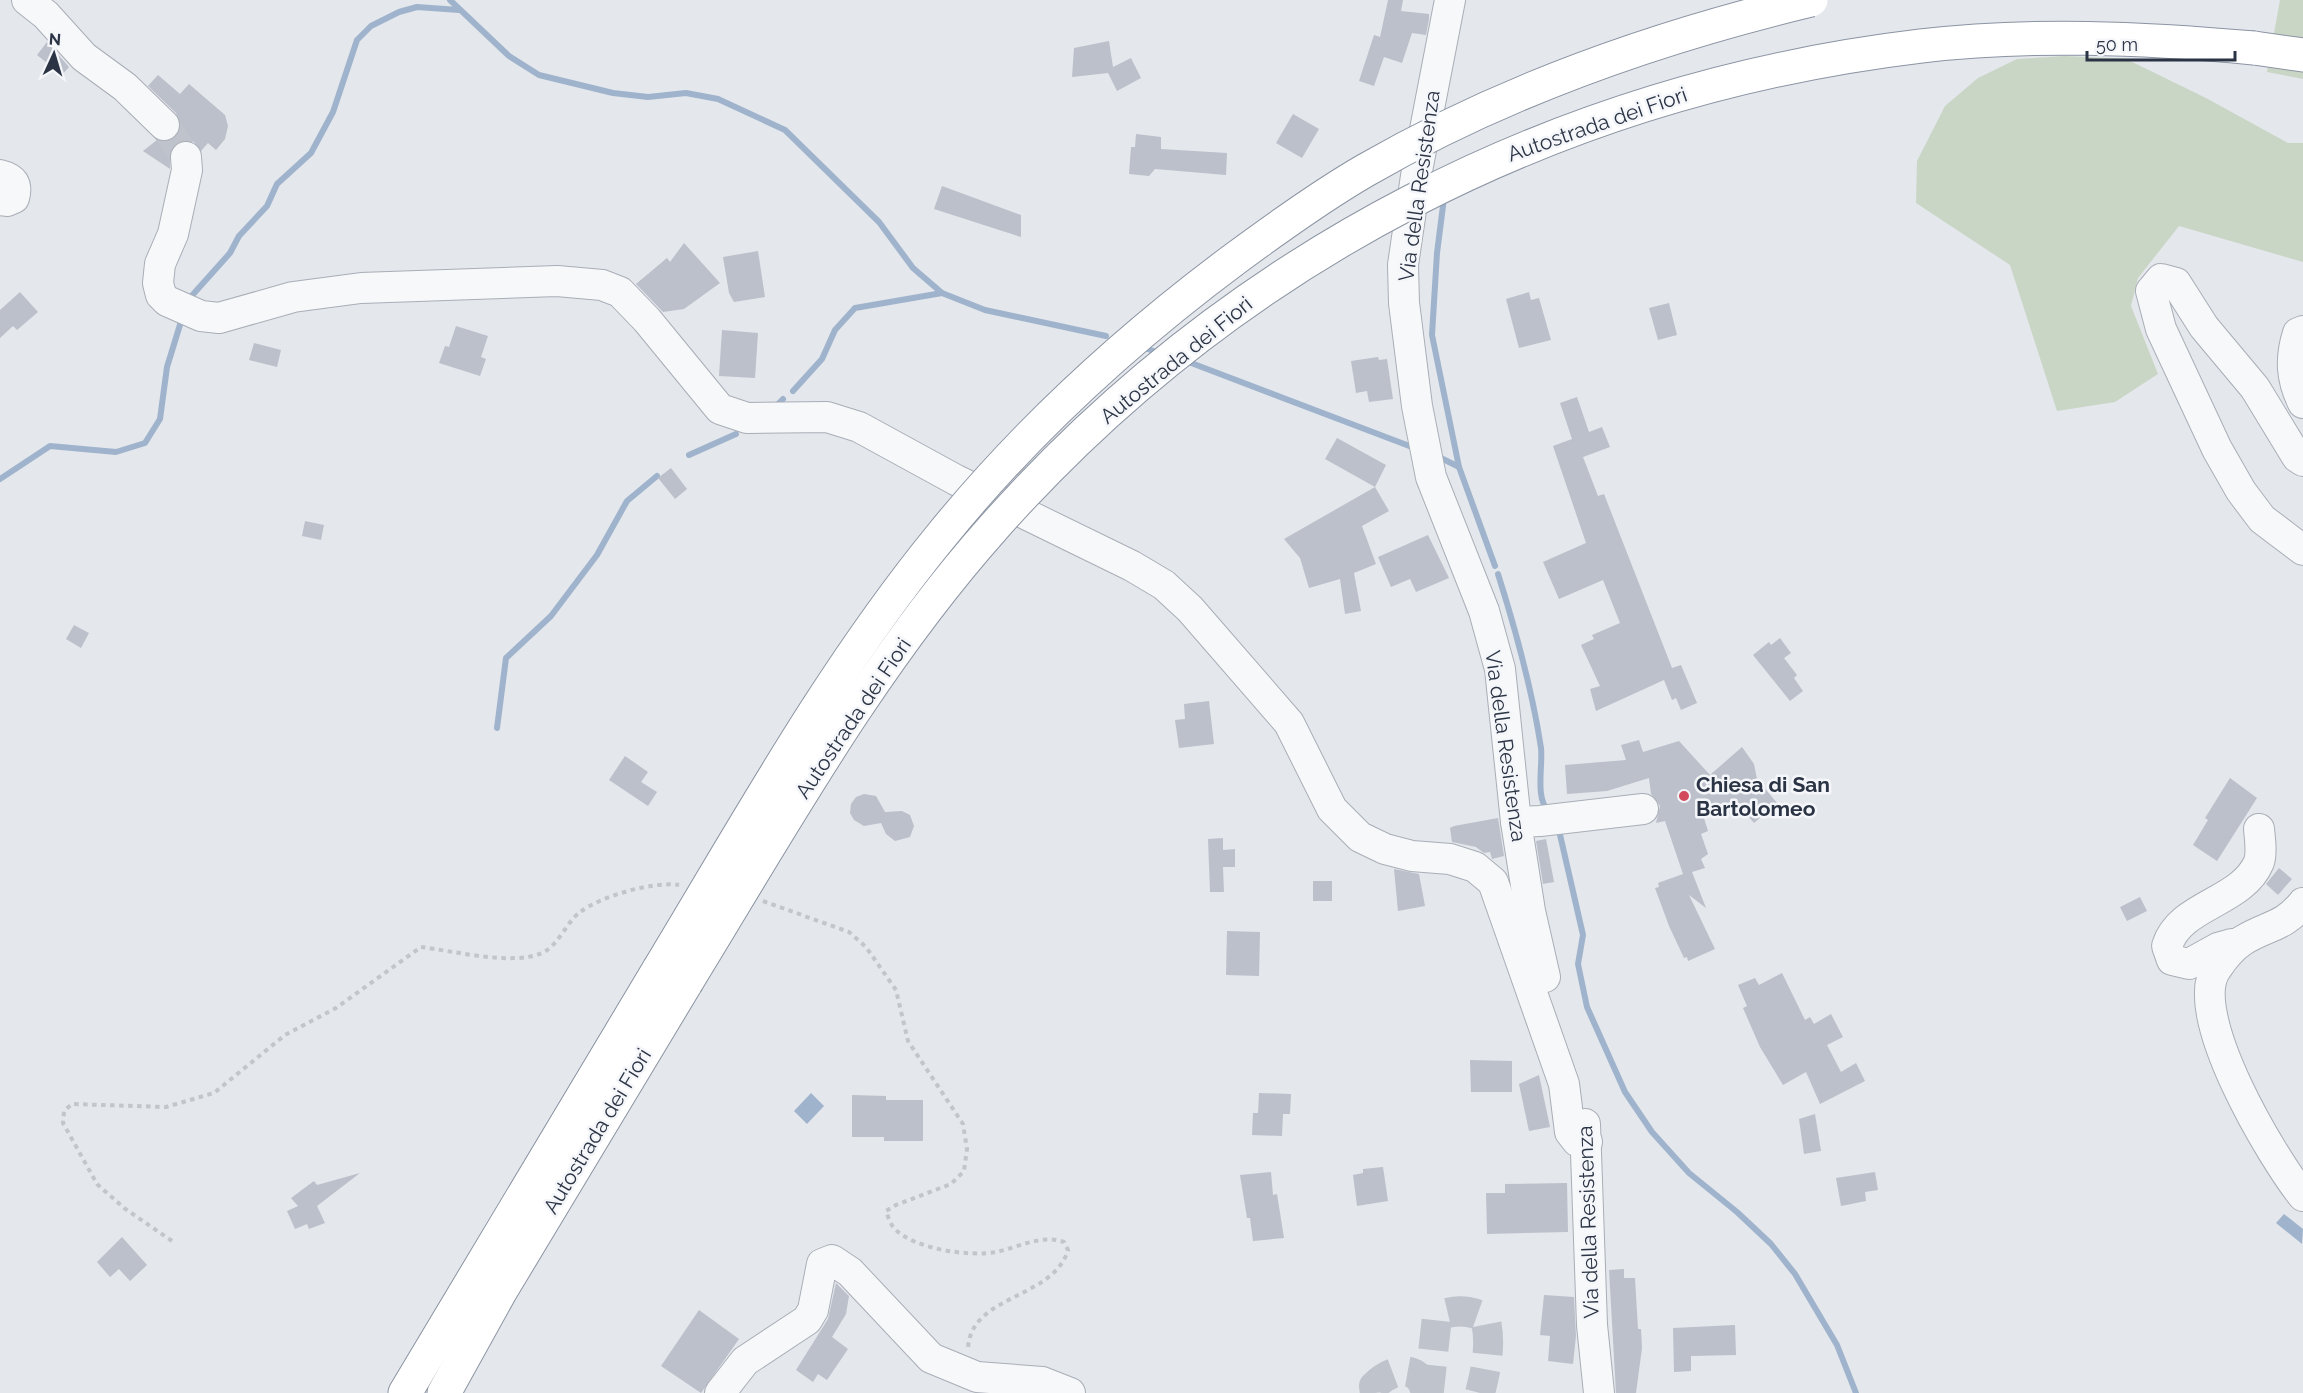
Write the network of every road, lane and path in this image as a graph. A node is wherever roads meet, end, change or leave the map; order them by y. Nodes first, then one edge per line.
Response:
1 (27, 0) edge
2 (1450, 0) edge
3 (1811, 0) edge
4 (2303, 55) edge
5 (164, 125) tunnel mouth
6 (186, 157) tunnel mouth
7 (0, 175) edge
8 (0, 200) edge
9 (2303, 331) edge
10 (2303, 403) edge
11 (2303, 461) edge
12 (2303, 550) edge
13 (1643, 809) dead end
14 (1528, 822) junction
15 (2259, 829) dead end
16 (2303, 903) edge
17 (2241, 942) junction
18 (672, 976) junction
19 (1587, 1142) junction
20 (2303, 1196) edge
21 (405, 1393) edge
22 (444, 1393) edge
23 (720, 1393) edge
24 (1070, 1393) edge
25 (1599, 1393) edge

1 - 5 street
2 - 14 street, Via della Resistenza
3 - 18 highway, Autostrada dei Fiori, bridge
4 - 18 highway, Autostrada dei Fiori, bridge
6 - 19 street
7 - 8 street
9 - 10 street
11 - 12 street
13 - 14 street
14 - 19 street, Via della Resistenza
15 - 17 street
16 - 17 street
17 - 20 street
18 - 21 highway, Autostrada dei Fiori
18 - 22 highway, Autostrada dei Fiori
19 - 25 street, Via della Resistenza
23 - 24 street

